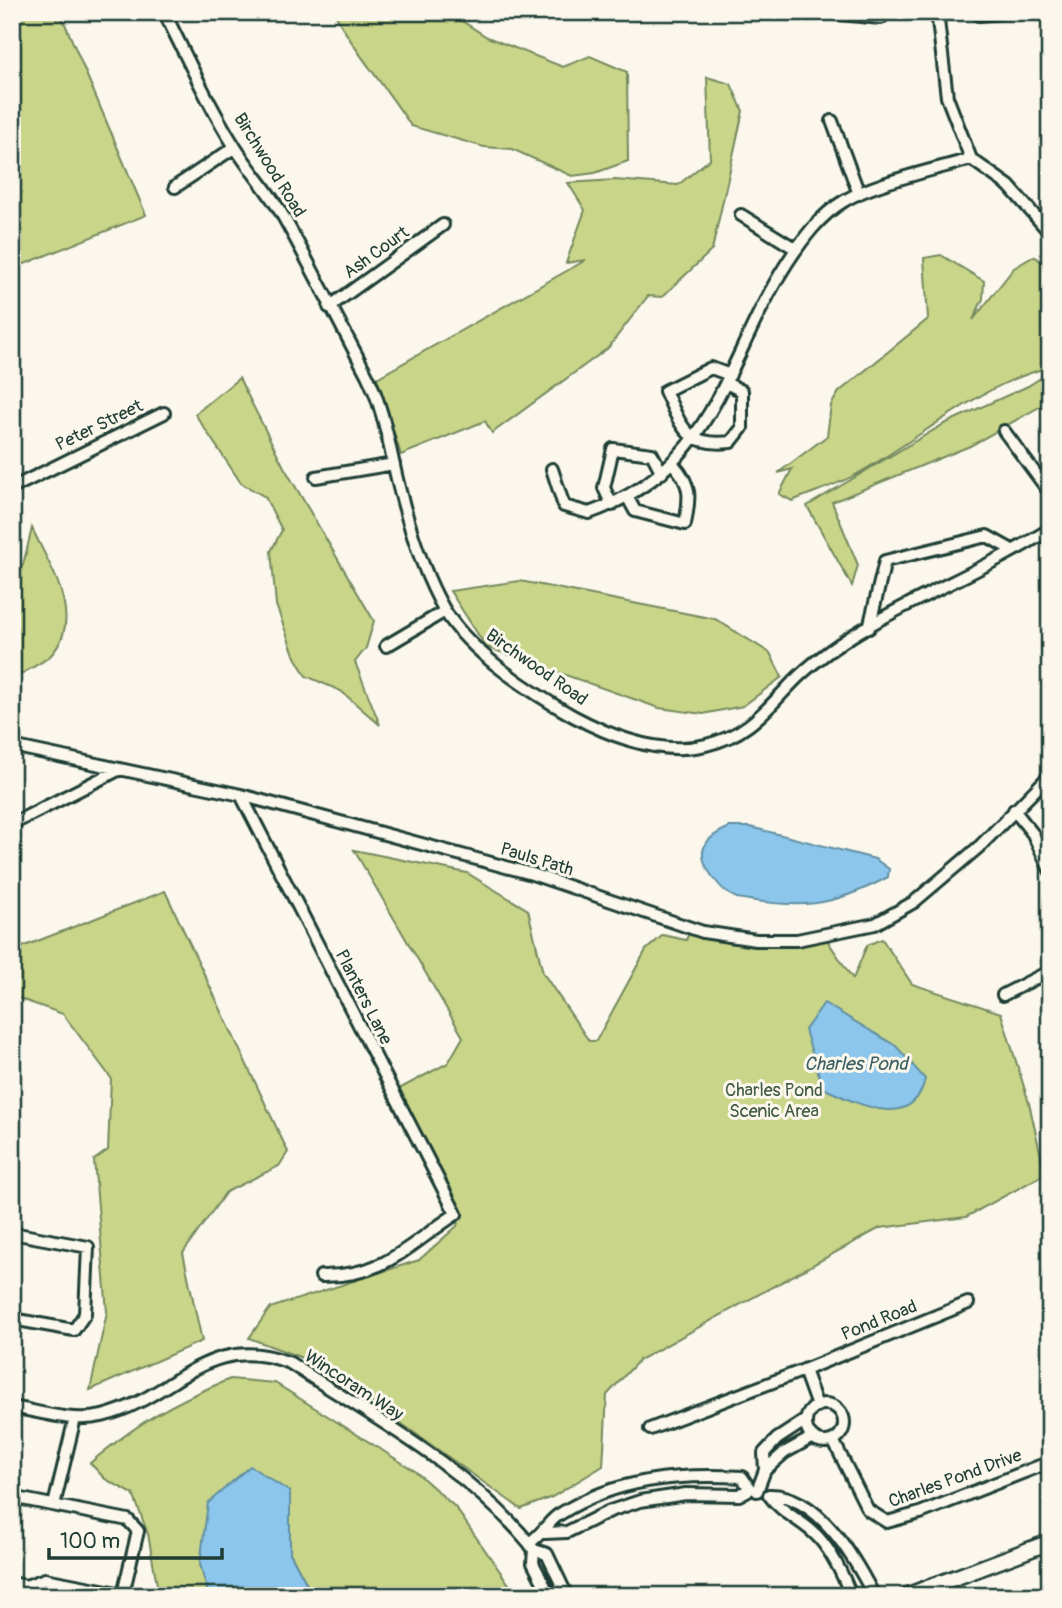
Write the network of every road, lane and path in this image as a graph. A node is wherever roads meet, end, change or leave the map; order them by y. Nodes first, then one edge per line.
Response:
1 (819, 12) edge
2 (882, 12) edge
3 (937, 12) edge
4 (977, 12) edge
5 (1009, 12) edge
6 (167, 13) edge
7 (832, 121) dead end
8 (235, 147) junction
9 (971, 159) junction
10 (175, 187) dead end
11 (859, 194) junction
12 (741, 215) dead end
13 (443, 225) dead end
14 (1050, 233) edge
15 (796, 249) junction
16 (329, 307) junction
17 (729, 379) junction
18 (164, 413) dead end
19 (1004, 431) dead end
20 (695, 438) junction
21 (394, 464) junction
22 (674, 465) junction
23 (552, 469) dead end
24 (663, 472) junction
25 (316, 477) dead end
26 (12, 488) edge
27 (1050, 493) edge
28 (628, 498) junction
29 (612, 505) junction
30 (1050, 529) edge
31 (1012, 550) junction
32 (445, 611) junction
33 (869, 628) junction
34 (386, 646) dead end
35 (12, 746) edge
36 (120, 769) junction
37 (1050, 775) edge
38 (241, 795) junction
39 (1014, 810) junction
40 (12, 824) edge
41 (1050, 870) edge
42 (1050, 971) edge
43 (1003, 995) dead end
44 (12, 1233) edge
45 (321, 1276) dead end
46 (968, 1303) dead end
47 (12, 1320) edge
48 (804, 1370) junction
49 (817, 1406) junction
50 (12, 1407) edge
51 (75, 1418) junction
52 (806, 1420) junction
53 (650, 1429) dead end
54 (811, 1438) junction
55 (833, 1440) junction
56 (1050, 1462) edge
57 (765, 1470) junction
58 (753, 1490) junction
59 (769, 1495) junction
60 (12, 1497) edge
61 (54, 1505) junction
62 (545, 1532) junction
63 (1050, 1542) edge
64 (532, 1546) junction
65 (12, 1583) edge
66 (550, 1596) edge
67 (567, 1596) edge
68 (851, 1596) edge
69 (874, 1596) edge
70 (906, 1596) edge

1 - 2 street
3 - 9 street
4 - 5 street
6 - 8 street, Birchwood Road
7 - 11 street
8 - 10 street
8 - 16 street, Birchwood Road
9 - 11 street
9 - 14 street
11 - 15 street
12 - 15 street
13 - 16 street, Ash Court
15 - 17 street
16 - 21 street, Birchwood Road
17 - 20 street
17 - 20 street
17 - 20 street
18 - 26 street, Peter Street
19 - 27 street
20 - 22 street
21 - 25 street
21 - 32 street, Birchwood Road
22 - 24 street
22 - 28 street
23 - 29 street
24 - 28 street
24 - 29 street
28 - 29 street
30 - 31 street, Birchwood Road
31 - 33 street, Birchwood Road
31 - 33 street
32 - 33 street, Birchwood Road
32 - 34 street
35 - 36 street, Pauls Path
36 - 38 street, Pauls Path
36 - 40 street
37 - 39 street, Pauls Path
38 - 39 street, Pauls Path
38 - 45 street, Planters Lane
39 - 41 street
42 - 43 street
44 - 47 street
46 - 48 street, Pond Road
48 - 49 street
48 - 53 street, Pond Road
49 - 52 street
49 - 55 street
50 - 51 street, Wincoram Way
51 - 61 street
51 - 64 street, Wincoram Way
52 - 54 street
52 - 57 street
54 - 55 street
54 - 57 street
55 - 56 street, Charles Pond Drive
57 - 58 street
58 - 59 street
58 - 62 street
58 - 62 street
59 - 68 street
59 - 69 street
60 - 61 street
61 - 65 street
62 - 64 street
63 - 70 main road
64 - 66 street, Wincoram Way
64 - 67 street, Wincoram Way

